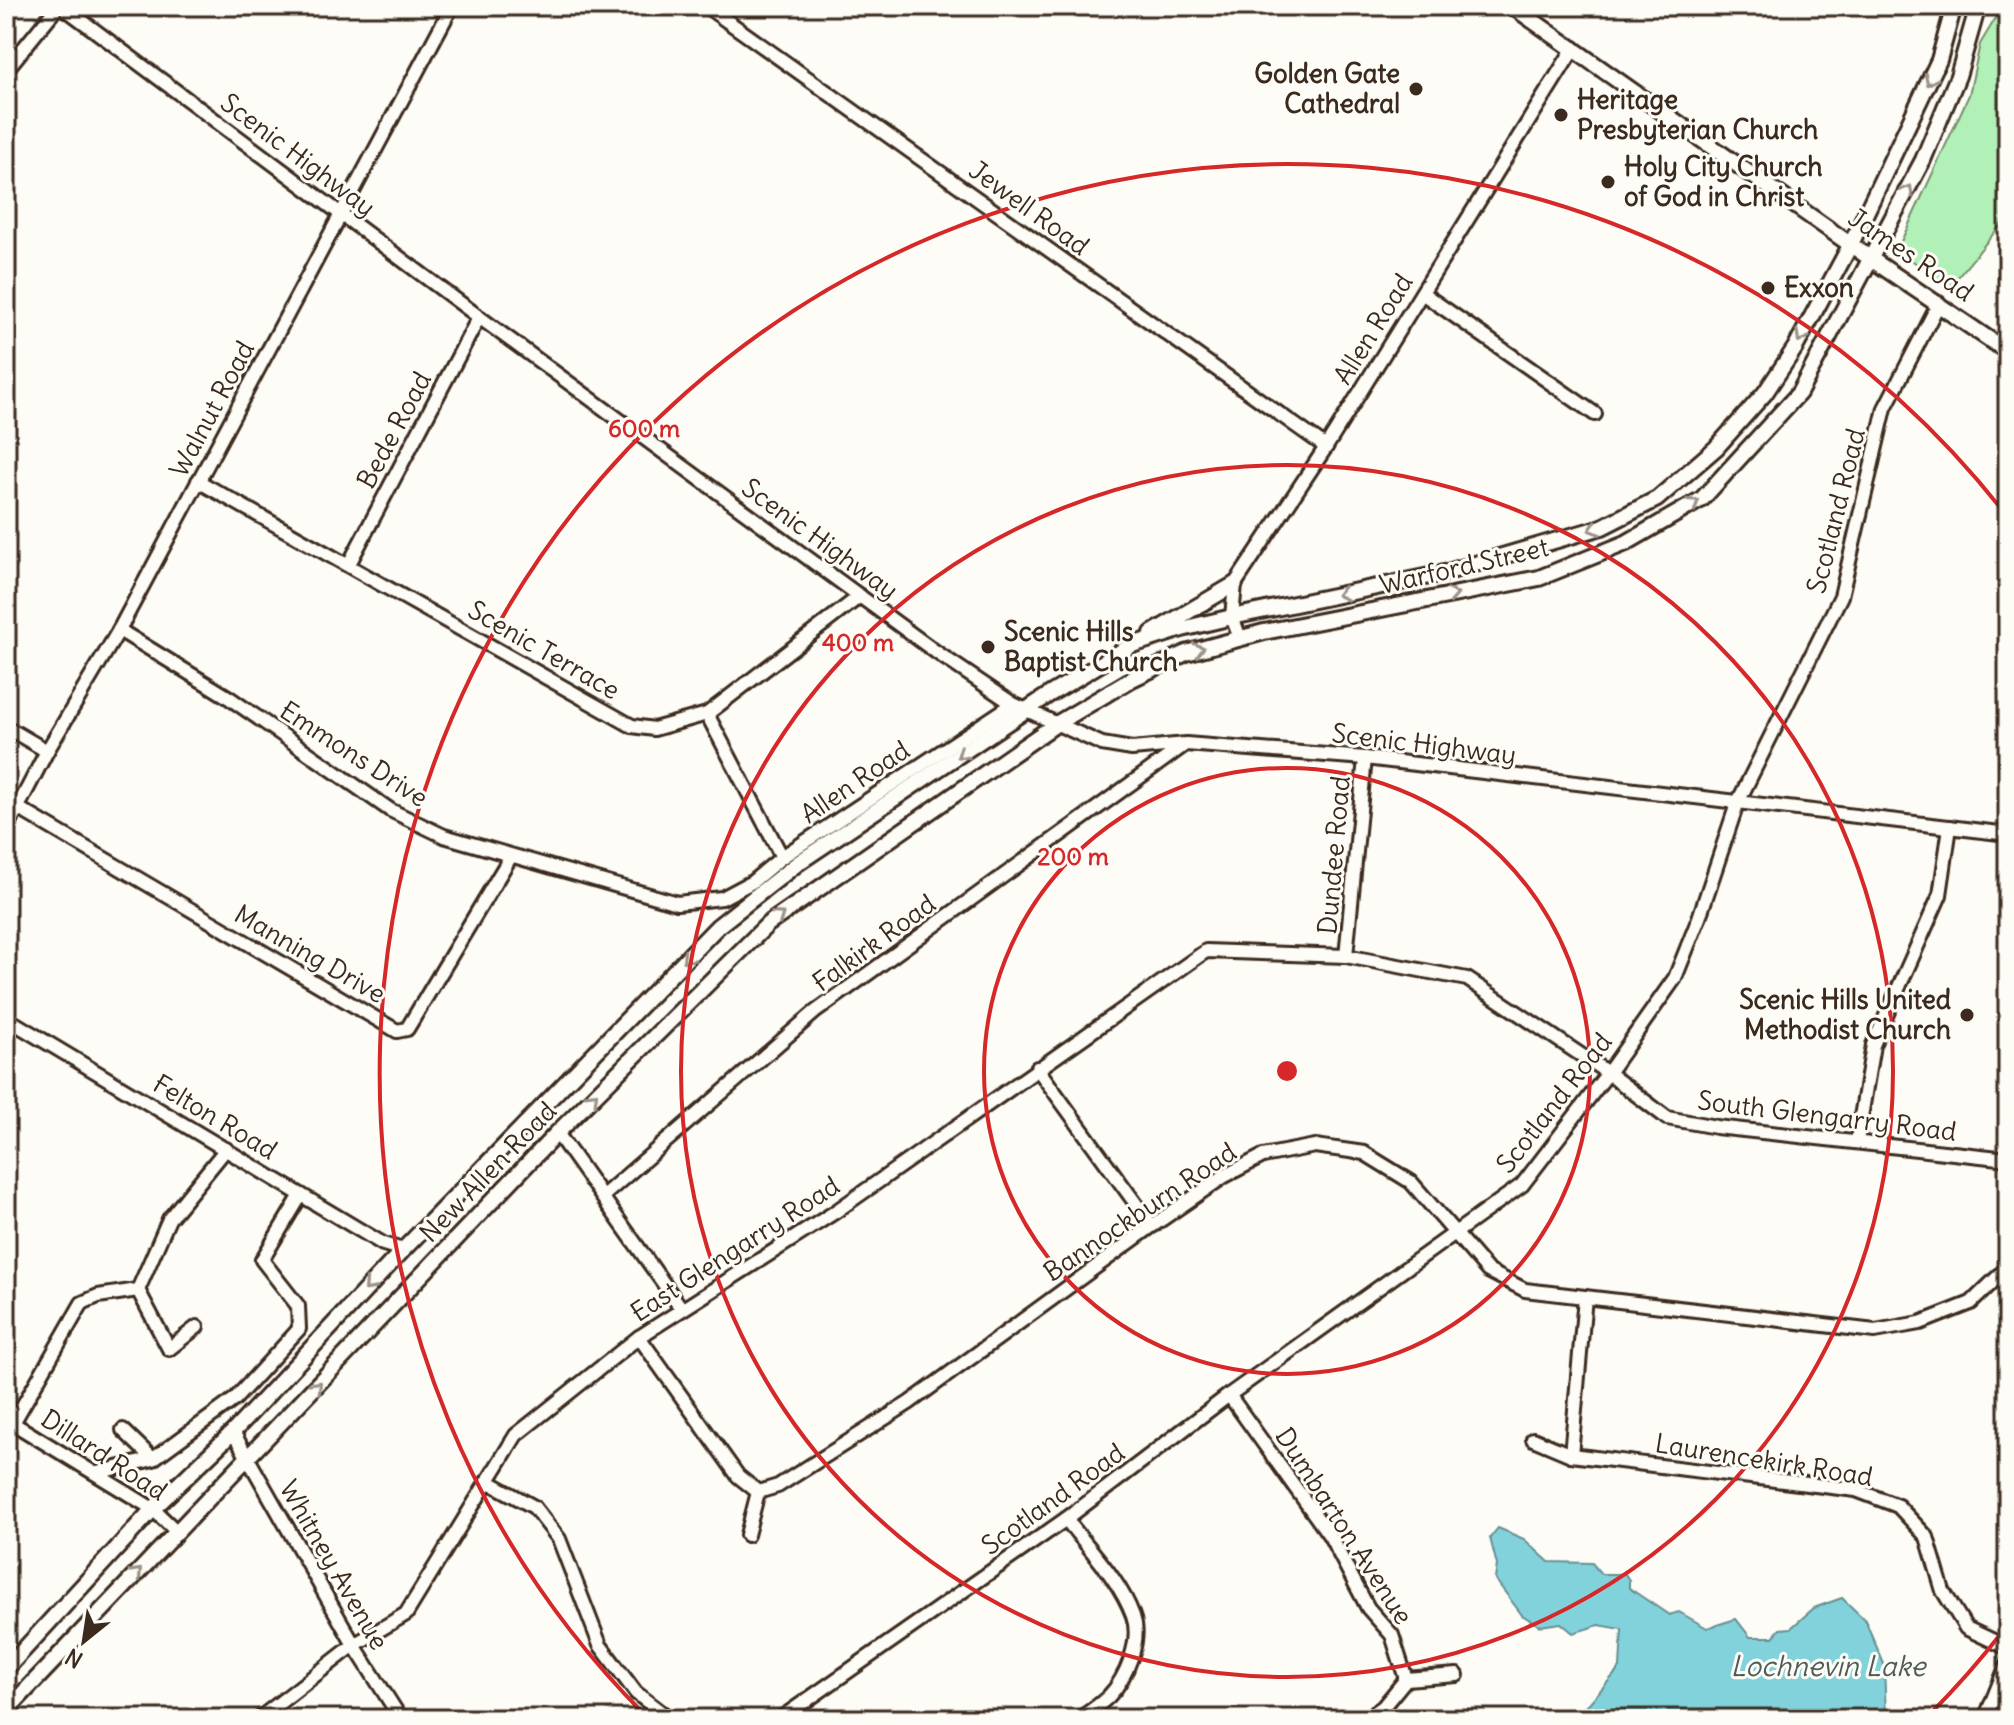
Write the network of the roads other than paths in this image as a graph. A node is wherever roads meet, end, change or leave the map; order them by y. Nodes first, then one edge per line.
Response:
1 (60, 6) edge
2 (452, 6) edge
3 (706, 6) edge
4 (1512, 6) edge
5 (1954, 6) edge
6 (1978, 6) edge
7 (1574, 48) junction
8 (6, 70) edge
9 (341, 215) junction
10 (1851, 244) junction
11 (1871, 259) junction
12 (1422, 293) junction
13 (1939, 303) junction
14 (479, 317) junction
15 (2008, 352) edge
16 (1595, 414) dead end
17 (1326, 447) junction
18 (198, 481) junction
19 (349, 564) junction
20 (1235, 584) junction
21 (860, 596) junction
22 (1232, 617) junction
23 (119, 630) junction
24 (1240, 638) junction
25 (1132, 645) junction
26 (1013, 704) junction
27 (1027, 710) junction
28 (707, 714) junction
29 (1056, 724) junction
30 (6, 727) edge
31 (1186, 744) junction
32 (47, 751) junction
33 (1365, 758) junction
34 (1737, 804) junction
35 (18, 808) junction
36 (1950, 827) junction
37 (6, 830) edge
38 (2008, 834) edge
39 (511, 856) junction
40 (782, 857) junction
41 (722, 898) joint
42 (1206, 951) joint
43 (1346, 956) junction
44 (6, 1018) edge
45 (1037, 1068) junction
46 (1608, 1073) junction
47 (557, 1133) junction
48 (1857, 1141) junction
49 (226, 1149) junction
50 (2008, 1159) edge
51 (301, 1195) junction
52 (603, 1196) junction
53 (1152, 1226) junction
54 (1455, 1231) junction
55 (403, 1250) junction
56 (2008, 1267) edge
57 (138, 1290) junction
58 (1585, 1297) junction
59 (681, 1308) junction
60 (197, 1327) dead end
61 (639, 1337) junction
62 (1229, 1395) junction
63 (9, 1421) edge
64 (123, 1430) dead end
65 (233, 1432) junction
66 (1533, 1439) dead end
67 (1571, 1455) junction
68 (153, 1459) junction
69 (248, 1459) junction
70 (97, 1473) junction
71 (487, 1481) junction
72 (758, 1492) junction
73 (153, 1509) junction
74 (1066, 1519) junction
75 (176, 1531) junction
76 (747, 1535) dead end
77 (354, 1645) junction
78 (2008, 1648) edge
79 (2008, 1662) edge
80 (6, 1669) edge
81 (1457, 1675) dead end
82 (1406, 1679) junction
83 (6, 1711) edge
84 (260, 1718) edge
85 (401, 1719) edge
86 (670, 1719) edge
87 (780, 1719) edge
88 (1079, 1719) edge
89 (1366, 1719) edge
90 (1985, 1719) edge

1 - 8 street
1 - 9 street, Scenic Highway
2 - 9 street, Walnut Road
3 - 17 street, Jewell Road
4 - 7 main road, James Road
5 -> 10 main road, Warford Street
11 -> 6 main road, Warford Street
7 - 10 main road, James Road
7 - 12 street, Allen Road
9 - 14 street, Scenic Highway
9 - 18 street, Walnut Road
10 - 11 main road, James Road
10 -> 22 main road, Warford Street
11 - 13 main road, James Road
24 -> 11 main road, Warford Street
12 - 16 street
12 - 17 street, Allen Road
13 - 15 main road, James Road
13 - 34 street, Scotland Road
14 - 19 street, Bede Road
14 - 21 street, Scenic Highway
17 - 20 street, Allen Road
18 - 19 street, Scenic Terrace
18 - 23 street, Walnut Road
19 - 28 street, Scenic Terrace
20 - 22 street, Allen Road
20 - 25 main road
21 - 26 street, Scenic Highway
21 - 28 street, Scenic Terrace
22 - 24 street, Allen Road
22 - 25 main road, Warford Street
23 - 32 street, Walnut Road
23 - 39 street, Emmons Drive
29 -> 24 main road, Warford Street
25 - 27 main road, Warford Street
26 - 27 street, Scenic Highway
26 - 40 street, Allen Road
27 - 29 street, Scenic Highway
27 -> 55 main road, New Allen Road
28 - 40 street
29 - 31 street, Scenic Highway
47 -> 29 main road, New Allen Road
30 - 32 street
31 - 33 street, Scenic Highway
31 - 52 street, Falkirk Road
32 - 35 street, Walnut Road
33 - 34 street, Scenic Highway
33 - 43 street, Dundee Road
34 - 36 street, Scenic Highway
34 - 46 street, Scotland Road
35 - 37 street, Walnut Road
35 - 39 street, Manning Drive
36 - 38 street, Scenic Highway
36 - 48 street
39 - 41 street, Emmons Drive
40 - 41 street, Allen Road
42 - 43 street, South Glengarry Road
42 - 45 street, East Glengarry Road
43 - 46 street, South Glengarry Road
44 - 49 street, Felton Road
45 - 53 street
45 - 59 street, East Glengarry Road
46 - 48 street, South Glengarry Road
46 - 54 street, Scotland Road
47 - 52 street
69 -> 47 main road, New Allen Road
48 - 50 street, South Glengarry Road
49 - 51 street, Felton Road
49 - 57 street
51 - 55 street, Felton Road
51 - 68 street
52 - 59 street
53 - 54 street, Bannockburn Road
53 - 72 street, Bannockburn Road
54 - 58 street, Bannockburn Road
54 - 62 street, Scotland Road
55 -> 65 main road, New Allen Road
56 - 58 street, Bannockburn Road
57 - 60 street
57 - 63 street
58 - 67 street
59 - 61 street, East Glengarry Road
61 - 71 street, East Glengarry Road
61 - 72 street
62 - 74 street, Scotland Road
62 - 82 street, Dumbarton Avenue
63 - 70 street, Dillard Road
64 - 68 street
65 - 69 street, Whitney Avenue
65 - 73 main road, New Allen Road
66 - 67 street, Laurencekirk Road
67 - 78 street, Laurencekirk Road
68 - 70 street
69 - 75 main road, New Allen Road
69 - 77 street, Whitney Avenue
70 - 73 street, Dillard Road
71 - 77 street, East Glengarry Road
71 - 86 street
72 - 76 street
73 - 75 street, Dillard Road
73 - 80 main road, New Allen Road
74 - 87 street, Scotland Road
74 - 88 street
83 -> 75 main road, New Allen Road
77 - 84 street, East Glengarry Road
77 - 85 street, Whitney Avenue
79 - 90 street
81 - 82 street
82 - 89 street

